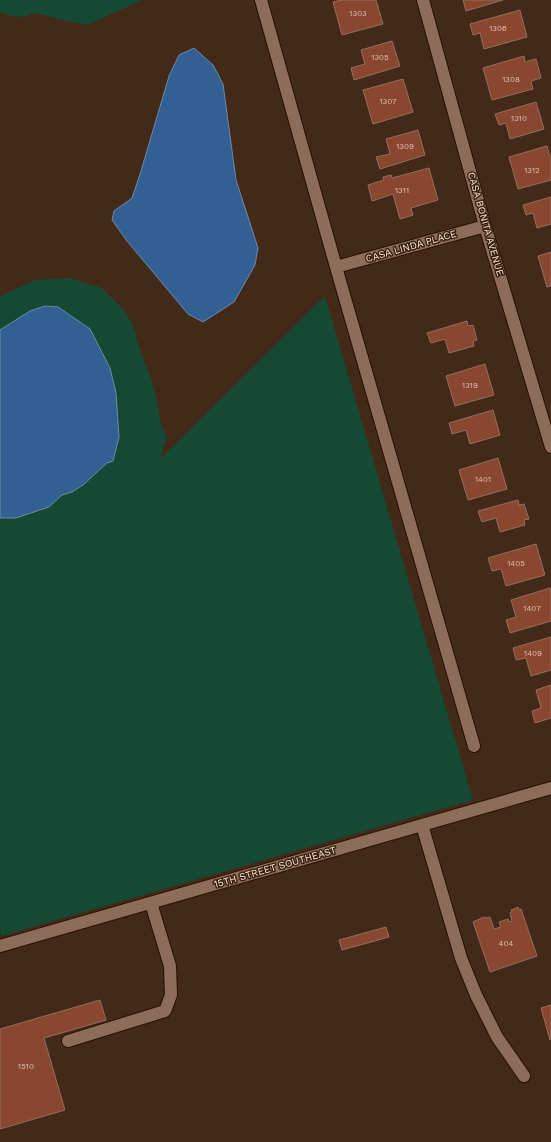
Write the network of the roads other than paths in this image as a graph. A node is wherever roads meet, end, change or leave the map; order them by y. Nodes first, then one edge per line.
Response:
1 (261, 0) edge
2 (423, 0) edge
3 (486, 226) junction
4 (336, 267) junction
5 (551, 447) edge
6 (474, 746) dead end
7 (551, 788) edge
8 (422, 825) junction
9 (151, 903) junction
10 (0, 946) edge
11 (68, 1041) dead end
12 (524, 1076) dead end

1 - 4 street
2 - 3 street, CASA BONITA AVENUE
3 - 4 street, CASA LINDA PLACE
3 - 5 street, CASA BONITA AVENUE
4 - 6 street
7 - 8 street, 15TH STREET SOUTHEAST
8 - 9 street, 15TH STREET SOUTHEAST
8 - 12 street
9 - 10 street, 15TH STREET SOUTHEAST
9 - 11 street

